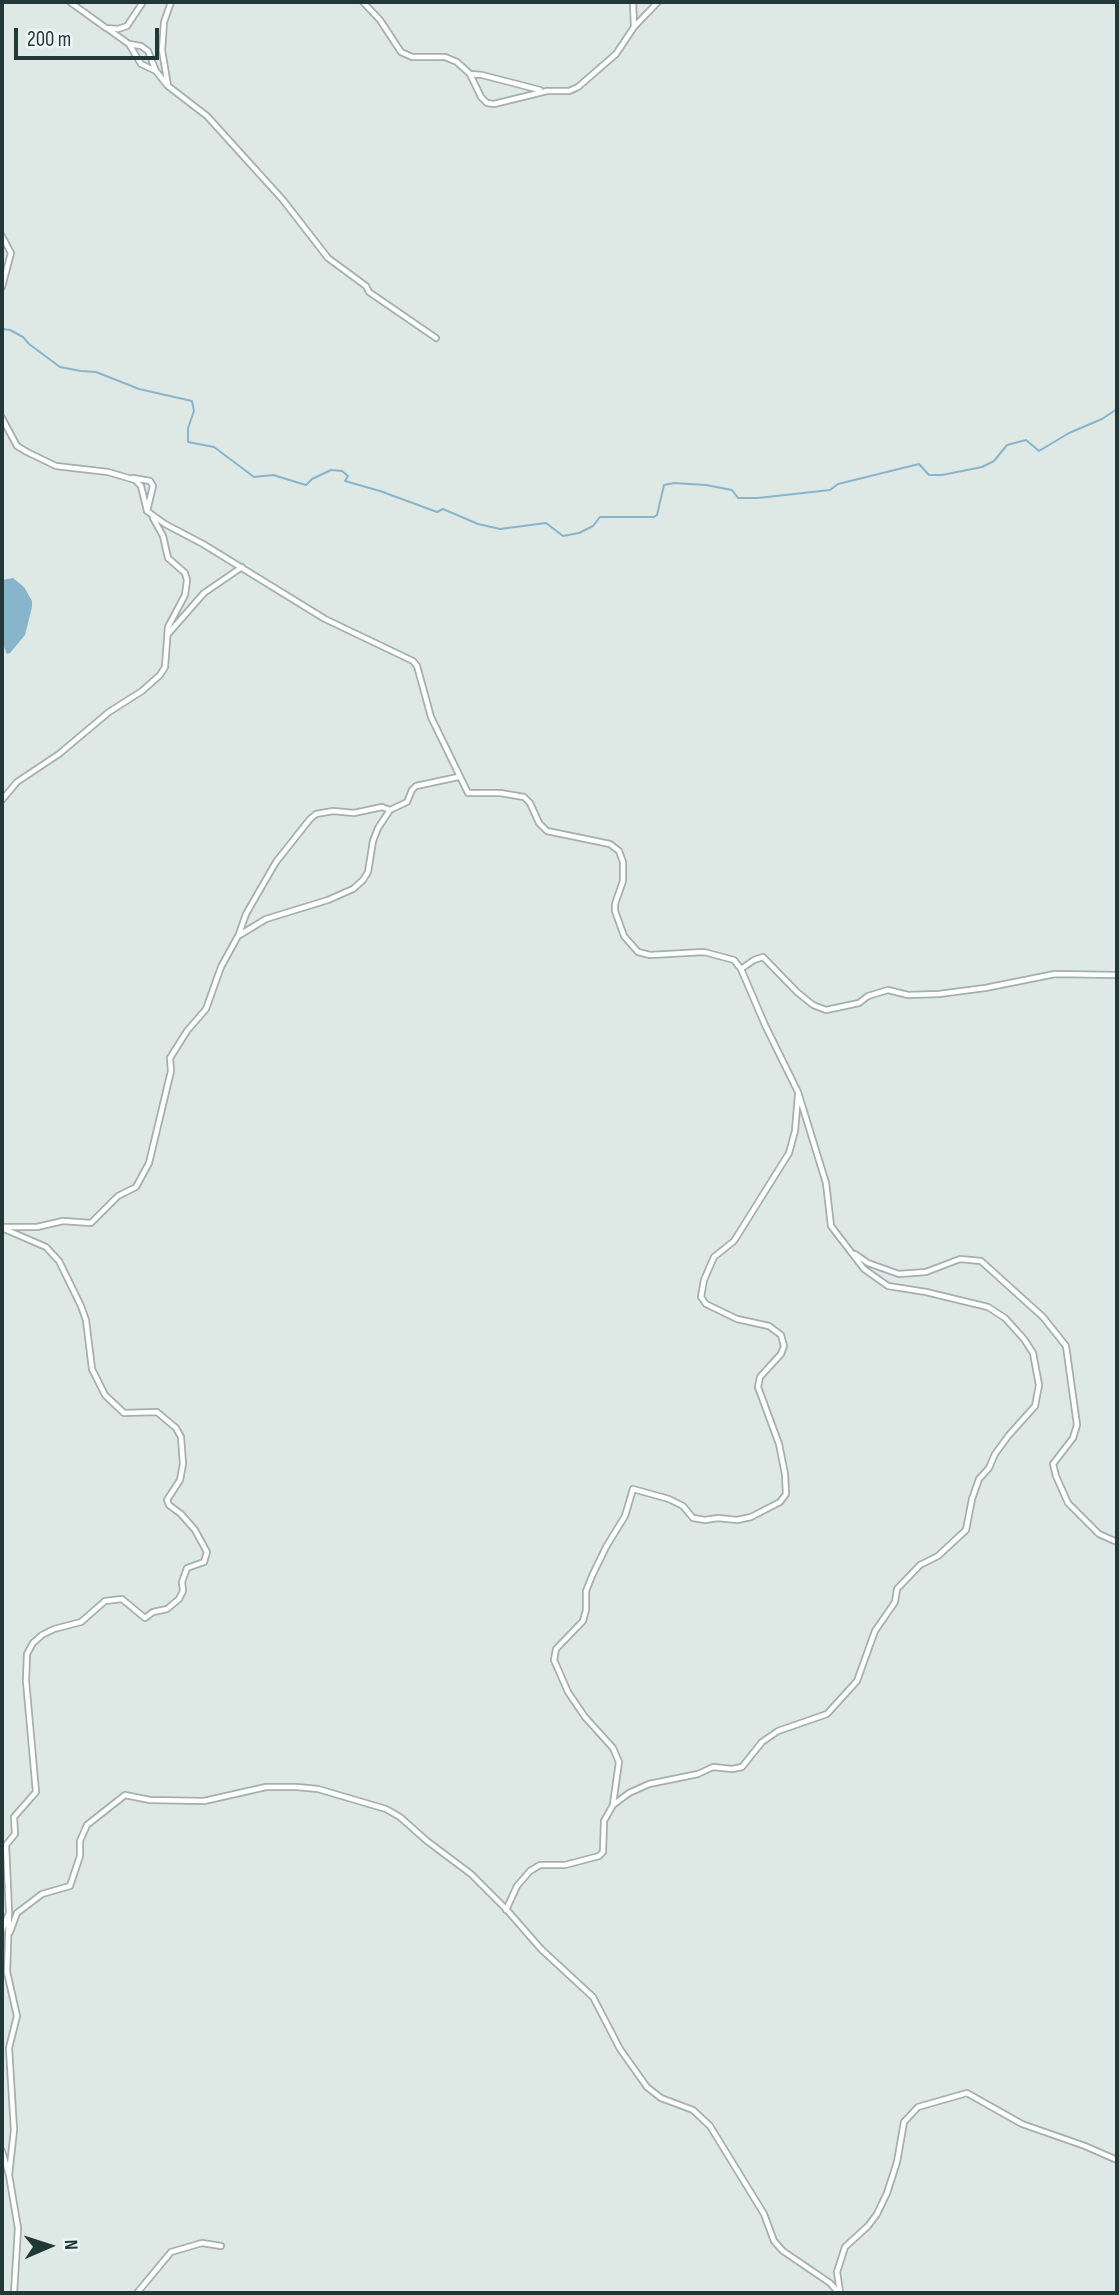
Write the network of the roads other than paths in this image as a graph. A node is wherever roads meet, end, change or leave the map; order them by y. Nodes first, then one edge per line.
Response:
1 (70, 2) edge
2 (143, 2) edge
3 (172, 2) edge
4 (363, 2) edge
5 (633, 2) edge
6 (658, 2) edge
7 (634, 27) junction
8 (106, 28) junction
9 (129, 44) junction
10 (156, 71) junction
11 (470, 74) junction
12 (168, 86) junction
13 (547, 91) junction
14 (2, 236) edge
15 (2, 288) edge
16 (436, 338) dead end
17 (2, 418) edge
18 (129, 478) junction
19 (147, 511) junction
20 (242, 567) junction
21 (168, 635) junction
22 (458, 776) junction
23 (2, 800) edge
24 (390, 810) junction
25 (238, 936) junction
26 (741, 969) junction
27 (1117, 975) edge
28 (799, 1092) junction
29 (2, 1228) edge
30 (851, 1252) junction
31 (1117, 1542) edge
32 (613, 1805) junction
33 (506, 1910) junction
34 (9, 1912) junction
35 (2, 1931) edge
36 (8, 1939) junction
37 (2, 2151) edge
38 (1117, 2160) edge
39 (9, 2175) junction
40 (221, 2246) dead end
41 (14, 2293) edge
42 (137, 2293) edge
43 (839, 2293) edge

1 - 8 street
2 - 8 street
3 - 12 street
4 - 11 street
5 - 7 street
6 - 7 street
7 - 13 street
8 - 9 street
9 - 10 street
9 - 10 street
10 - 12 street
11 - 13 street
11 - 13 street
12 - 16 street
14 - 15 street
17 - 18 street
18 - 19 street
18 - 19 street
19 - 20 street
19 - 21 street
20 - 21 street
20 - 22 street
21 - 23 street
22 - 24 street
22 - 26 street
24 - 25 street
24 - 25 street
25 - 29 street
26 - 27 street
26 - 28 street
28 - 30 street
28 - 32 street
29 - 34 street
30 - 31 street
30 - 32 street
32 - 33 street
33 - 36 street
33 - 43 street
34 - 35 street
34 - 36 street
36 - 39 street
37 - 39 street
38 - 43 street
39 - 41 street
40 - 42 street

